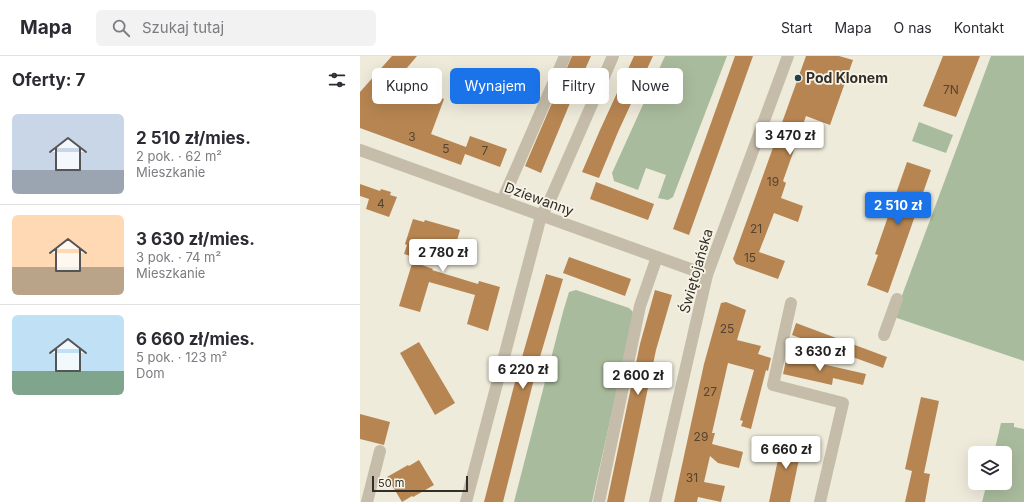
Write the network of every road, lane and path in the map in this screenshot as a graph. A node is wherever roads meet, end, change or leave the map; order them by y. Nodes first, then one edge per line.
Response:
1 (565, 56) edge
2 (614, 56) edge
3 (788, 56) edge
4 (360, 150) edge
5 (502, 201) junction
6 (541, 216) junction
7 (657, 257) junction
8 (707, 275) junction
9 (897, 299) dead end
10 (791, 303) dead end
11 (884, 335) dead end
12 (380, 451) dead end
13 (367, 502) edge
14 (466, 502) edge
15 (599, 502) edge
16 (655, 502) edge
17 (820, 502) edge

1 - 5 street
2 - 6 street
3 - 8 street, Świętojańska
4 - 5 street, Dziewanny
5 - 6 street, Dziewanny
6 - 7 street, Dziewanny
6 - 14 street
7 - 8 street, Dziewanny
7 - 15 street
8 - 16 street, Świętojańska
9 - 11 street
10 - 17 street
12 - 13 street

